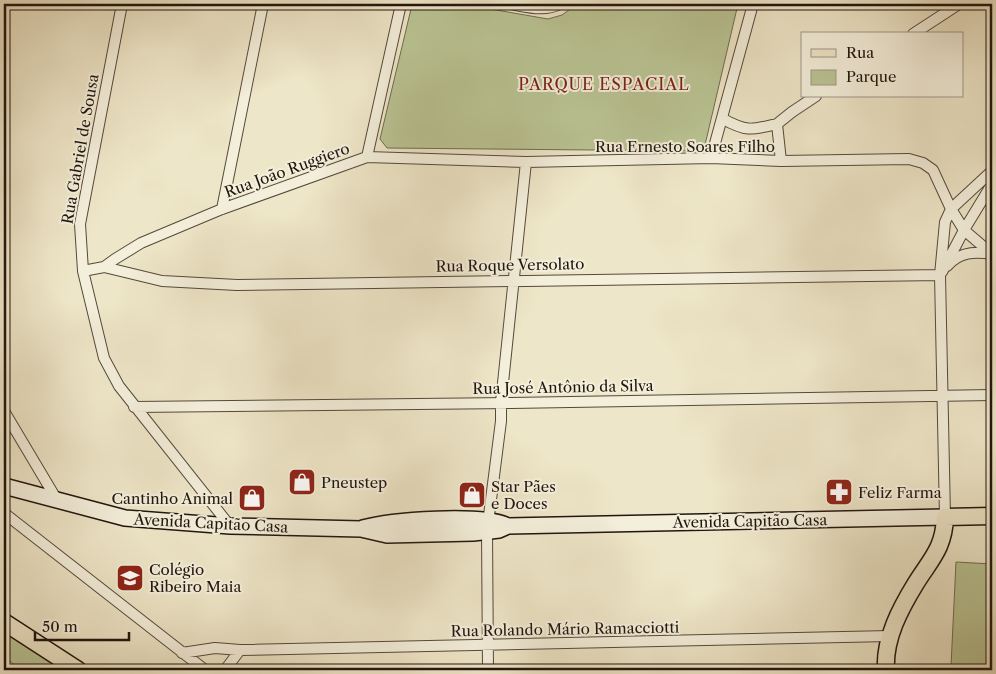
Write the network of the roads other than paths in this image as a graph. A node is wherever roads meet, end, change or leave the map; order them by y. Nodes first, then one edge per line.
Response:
1 (122, 4) edge
2 (263, 4) edge
3 (401, 4) edge
4 (510, 4) edge
5 (560, 4) edge
6 (753, 4) edge
7 (959, 4) edge
8 (916, 32) edge
9 (813, 98) edge
10 (722, 119) junction
11 (778, 124) junction
12 (367, 157) junction
13 (712, 158) junction
14 (781, 161) junction
15 (526, 162) junction
16 (992, 171) edge
17 (992, 184) edge
18 (222, 209) junction
19 (951, 209) junction
20 (964, 230) junction
21 (992, 254) edge
22 (104, 267) junction
23 (83, 271) junction
24 (940, 275) junction
25 (514, 280) junction
26 (992, 395) edge
27 (943, 397) junction
28 (501, 402) junction
29 (134, 407) junction
30 (4, 411) edge
31 (4, 486) edge
32 (57, 500) junction
33 (4, 513) edge
34 (992, 516) edge
35 (945, 517) junction
36 (230, 526) junction
37 (488, 526) junction
38 (4, 622) edge
39 (890, 636) junction
40 (488, 645) junction
41 (240, 650) junction
42 (182, 653) junction
43 (885, 669) edge
44 (78, 670) edge
45 (205, 670) edge
46 (225, 670) edge
47 (488, 670) edge

1 - 23 street, Rua Gabriel de Sousa
2 - 18 street
3 - 12 street, Rua João Ruggiero
4 - 5 street
6 - 10 street
7 - 8 street
9 - 11 street
10 - 11 street
10 - 13 street
11 - 14 street
12 - 15 street, Rua Ernesto Soares Filho
12 - 18 street, Rua João Ruggiero
13 - 14 street, Rua Ernesto Soares Filho
13 - 15 street, Rua Ernesto Soares Filho
14 - 19 street, Rua Ernesto Soares Filho
15 - 25 street
16 - 19 street
17 - 20 street
18 - 22 street, Rua João Ruggiero
19 - 20 street, Rua Ernesto Soares Filho
19 - 24 street
20 - 21 street, Rua Ernesto Soares Filho
20 - 24 street
21 - 24 street
22 - 23 street, Rua Roque Versolato
22 - 25 street, Rua Roque Versolato
23 - 29 street, Rua Gabriel de Sousa
24 - 25 street, Rua Roque Versolato
24 - 27 street
25 - 28 street
26 - 27 street, Rua José Antônio da Silva
27 - 28 street, Rua José Antônio da Silva
27 - 35 street
28 - 29 street, Rua José Antônio da Silva
28 - 37 street
29 - 36 street, Rua Gabriel de Sousa
30 - 32 street
31 - 32 main road, Avenida Capitão Casa
32 - 36 main road, Avenida Capitão Casa
33 - 42 street
34 - 35 main road, Avenida Capitão Casa
35 - 37 main road, Avenida Capitão Casa
35 - 39 main road
36 - 37 main road, Avenida Capitão Casa
37 - 40 street
38 - 44 main road
39 - 40 street, Rua Rolando Mário Ramacciotti
39 - 43 main road
40 - 41 street, Rua Rolando Mário Ramacciotti
40 - 47 street
41 - 42 street, Rua Rolando Mário Ramacciotti
41 - 46 street
42 - 45 street

